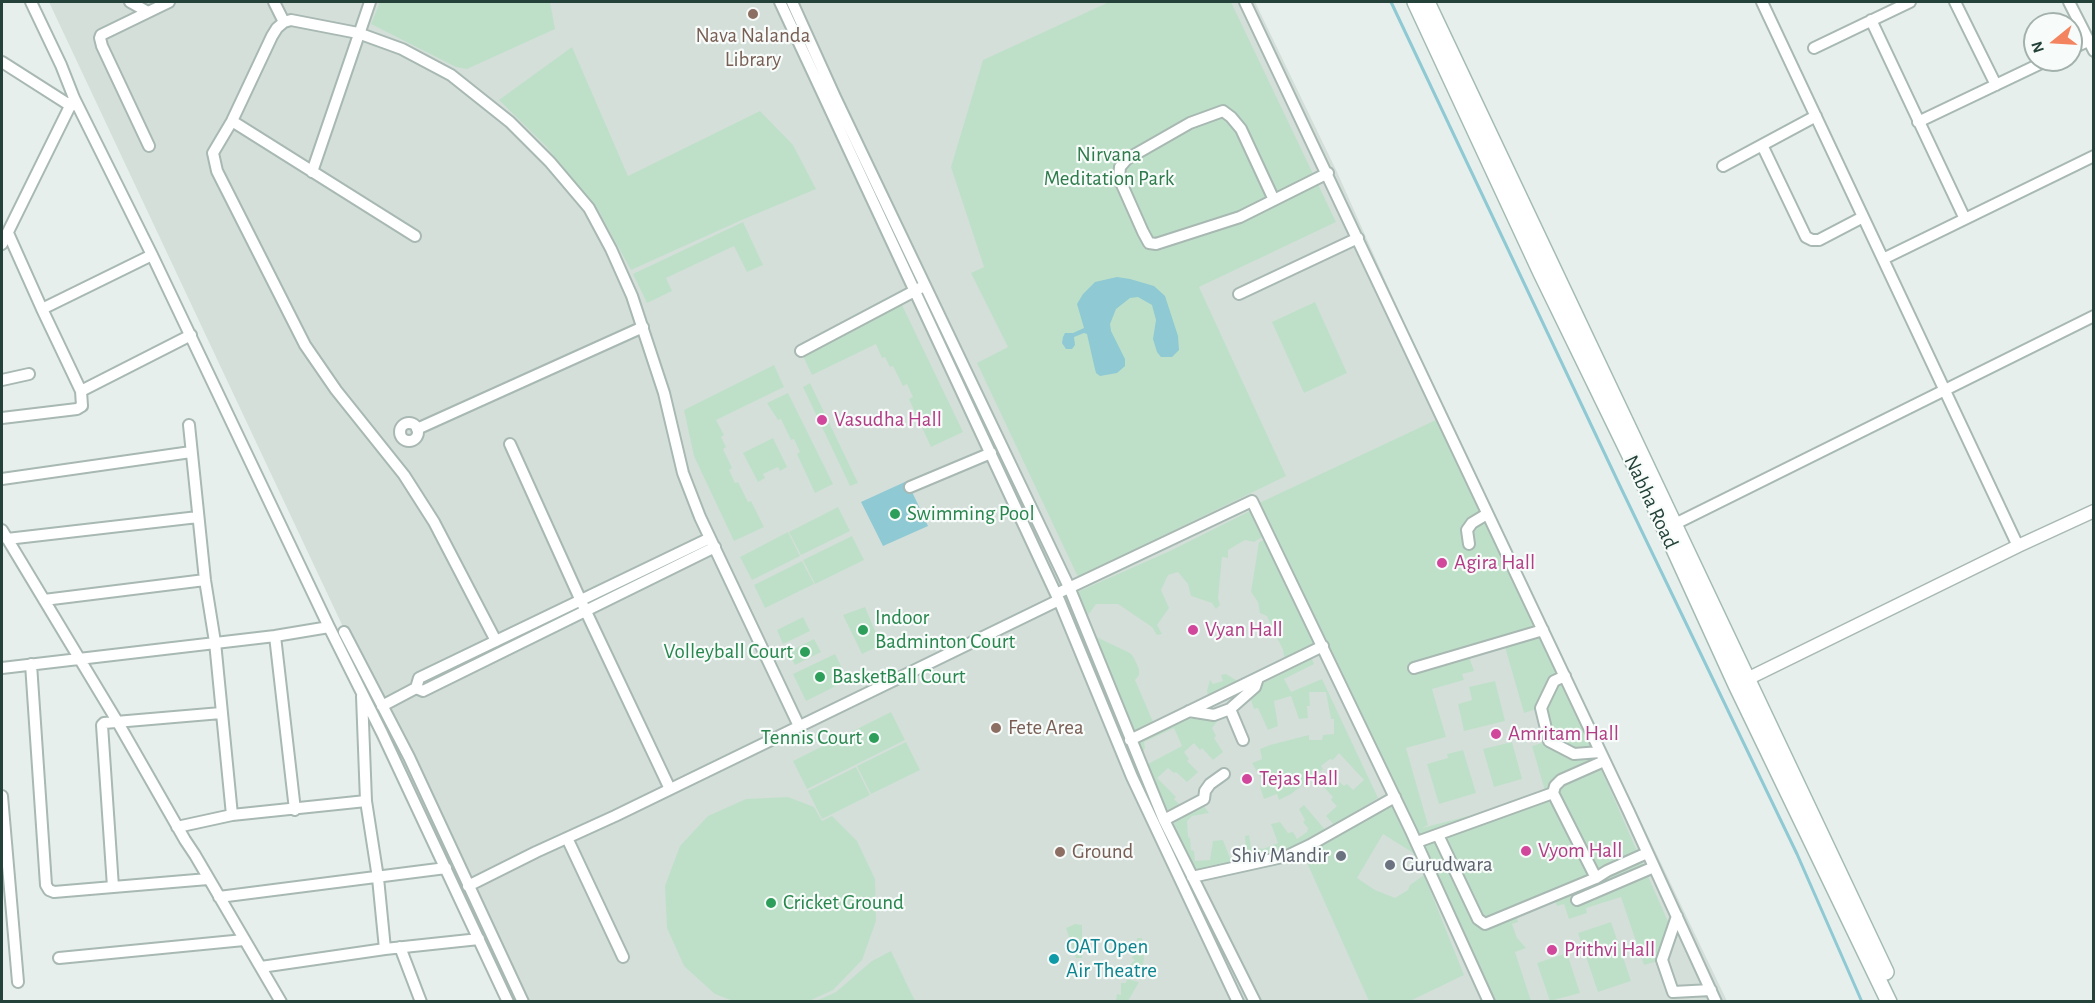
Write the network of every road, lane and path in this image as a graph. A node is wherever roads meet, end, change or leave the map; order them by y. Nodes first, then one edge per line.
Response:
1 (31, 2) edge
2 (130, 2) edge
3 (169, 2) edge
4 (274, 2) edge
5 (370, 2) edge
6 (780, 2) edge
7 (786, 2) edge
8 (792, 2) edge
9 (1245, 2) edge
10 (1415, 2) edge
11 (1427, 2) edge
12 (1762, 2) edge
13 (1955, 2) edge
14 (2069, 2) edge
15 (1903, 3) edge
16 (148, 12) junction
17 (1871, 20) junction
18 (284, 22) junction
19 (358, 33) junction
20 (2088, 41) junction
21 (2083, 43) edge
22 (1814, 48) dead end
23 (2094, 51) edge
24 (2, 65) edge
25 (2023, 72) edge
26 (1996, 85) junction
27 (73, 102) junction
28 (1816, 116) junction
29 (232, 121) junction
30 (1918, 122) junction
31 (1762, 145) junction
32 (149, 146) dead end
33 (2094, 156) edge
34 (1723, 166) dead end
35 (312, 172) junction
36 (1328, 173) junction
37 (1274, 200) junction
38 (1863, 217) junction
39 (1965, 219) junction
40 (8, 232) junction
41 (415, 236) dead end
42 (1358, 238) junction
43 (2, 244) edge
44 (152, 255) junction
45 (1883, 259) junction
46 (921, 288) junction
47 (1239, 294) dead end
48 (42, 309) junction
49 (2094, 316) edge
50 (643, 327) junction
51 (191, 335) junction
52 (801, 351) dead end
53 (29, 374) dead end
54 (2, 380) edge
55 (1945, 390) junction
56 (81, 391) junction
57 (2, 418) edge
58 (189, 425) dead end
59 (381, 444) junction
60 (510, 444) dead end
61 (190, 452) junction
62 (991, 453) junction
63 (2, 479) edge
64 (910, 487) dead end
65 (2094, 511) edge
66 (1487, 514) junction
67 (198, 517) junction
68 (1669, 527) junction
69 (4, 534) edge
70 (712, 543) junction
71 (1468, 544) dead end
72 (2018, 546) junction
73 (205, 580) junction
74 (1061, 593) junction
75 (44, 600) junction
76 (583, 605) junction
77 (329, 627) junction
78 (1543, 630) junction
79 (344, 632) dead end
80 (275, 636) junction
81 (496, 641) junction
82 (215, 642) junction
83 (1323, 646) junction
84 (79, 658) junction
85 (31, 664) junction
86 (2, 668) edge
87 (1414, 668) dead end
88 (1565, 676) junction
89 (1258, 678) junction
90 (1742, 682) junction
91 (416, 688) junction
92 (362, 690) junction
93 (382, 706) junction
94 (1230, 709) junction
95 (1188, 711) junction
96 (221, 713) junction
97 (117, 722) junction
98 (799, 726) junction
99 (1130, 740) junction
100 (1243, 740) dead end
101 (1602, 757) junction
102 (1224, 774) dead end
103 (670, 789) junction
104 (1553, 793) junction
105 (2, 796) edge
106 (1395, 797) junction
107 (366, 801) junction
108 (295, 810) junction
109 (232, 815) junction
110 (1164, 820) junction
111 (177, 827) junction
112 (1437, 835) junction
113 (567, 838) junction
114 (1417, 842) junction
115 (1647, 853) junction
116 (1654, 867) junction
117 (446, 868) junction
118 (1192, 877) junction
119 (378, 878) junction
120 (208, 879) junction
121 (1596, 879) junction
122 (468, 886) junction
123 (113, 887) junction
124 (1202, 896) junction
125 (219, 897) junction
126 (1189, 900) junction
127 (1577, 900) dead end
128 (1677, 916) junction
129 (479, 939) junction
130 (244, 940) junction
131 (1867, 943) junction
132 (400, 947) junction
133 (385, 949) junction
134 (623, 957) dead end
135 (59, 958) dead end
136 (261, 967) junction
137 (18, 982) dead end
138 (1711, 990) junction
139 (419, 999) edge
140 (282, 1002) edge
141 (406, 1002) edge
142 (508, 1002) edge
143 (523, 1002) edge
144 (1238, 1002) edge
145 (1255, 1002) edge
146 (1489, 1002) edge
147 (1716, 1002) edge
148 (1889, 1002) edge
149 (1899, 1002) edge

1 - 27 street
2 - 16 street
3 - 16 street
4 - 18 street
5 - 19 street
6 - 46 street
7 - 46 street
8 - 46 street
9 - 36 street
10 - 68 main road, Nabha Road
11 - 68 main road, Nabha Road
12 - 28 street
13 - 26 street
14 - 20 street
15 - 17 street
16 - 32 street
17 - 22 street
17 - 30 street
18 - 19 street
18 - 29 street
19 - 35 street
19 - 50 street
20 - 21 street
20 - 23 street
24 - 27 street
25 - 26 street
26 - 30 street
27 - 40 street
27 - 44 street
28 - 31 street
28 - 38 street
29 - 35 street
29 - 59 street
30 - 39 street
31 - 34 street
31 - 38 street
33 - 39 street
35 - 41 street
36 - 37 street
36 - 42 street
37 - 37 street
38 - 45 street
39 - 45 street
40 - 43 street
40 - 48 street
42 - 47 street
42 - 66 street
44 - 48 street
44 - 51 street
45 - 55 street
46 - 52 street
46 - 62 street
46 - 74 street
48 - 56 street
49 - 55 street
50 - 59 street
50 - 70 street
51 - 56 street
51 - 77 street
53 - 54 street
55 - 68 street
55 - 72 street
56 - 57 street
58 - 61 street
59 - 81 street
60 - 76 street
61 - 63 street
61 - 67 street
62 - 64 street
62 - 74 street
65 - 72 street
66 - 71 street
66 - 78 street
67 - 69 street
67 - 73 street
68 - 90 main road, Nabha Road
69 - 75 street
70 - 76 street
70 - 98 street
72 - 90 street
73 - 75 street
73 - 82 street
74 - 83 street
74 - 98 street
74 - 99 street
74 - 126 street
75 - 84 street
76 - 81 street
76 - 91 street
76 - 103 street
77 - 80 street
77 - 92 street
78 - 87 street
78 - 88 street
79 - 93 street
80 - 82 street
80 - 108 street
81 - 91 street
82 - 84 street
82 - 96 street
83 - 89 street
83 - 106 street
84 - 85 street
84 - 97 street
85 - 86 street
85 - 123 street
88 - 101 street
88 - 101 street
89 - 94 street
89 - 95 street
90 - 131 main road, Nabha Road
91 - 93 street
92 - 107 street
92 - 117 street
93 - 122 street
94 - 95 street
94 - 100 street
95 - 99 street
96 - 97 street
96 - 109 street
97 - 111 street
97 - 123 street
98 - 103 street
99 - 110 street
101 - 104 street
101 - 115 street
102 - 110 street
103 - 113 street
104 - 112 street
104 - 121 street
105 - 137 street
106 - 114 street
106 - 118 street
107 - 108 street
107 - 119 street
108 - 109 street
109 - 111 street
110 - 118 street
111 - 120 street
112 - 114 street
112 - 121 street
113 - 122 street
113 - 134 street
114 - 146 street
115 - 116 street
115 - 121 street
116 - 127 street
116 - 128 street
117 - 119 street
117 - 129 street
118 - 124 street
119 - 125 street
119 - 133 street
120 - 123 street
120 - 125 street
122 - 143 street
124 - 126 street
124 - 145 street
125 - 130 street
126 - 144 street
128 - 138 street
128 - 138 street
129 - 132 street
129 - 142 street
130 - 135 street
130 - 136 street
131 - 148 main road, Nabha Road
131 - 149 main road, Nabha Road
132 - 133 street
132 - 139 street
133 - 136 street
136 - 140 street
138 - 147 street
139 - 141 street

